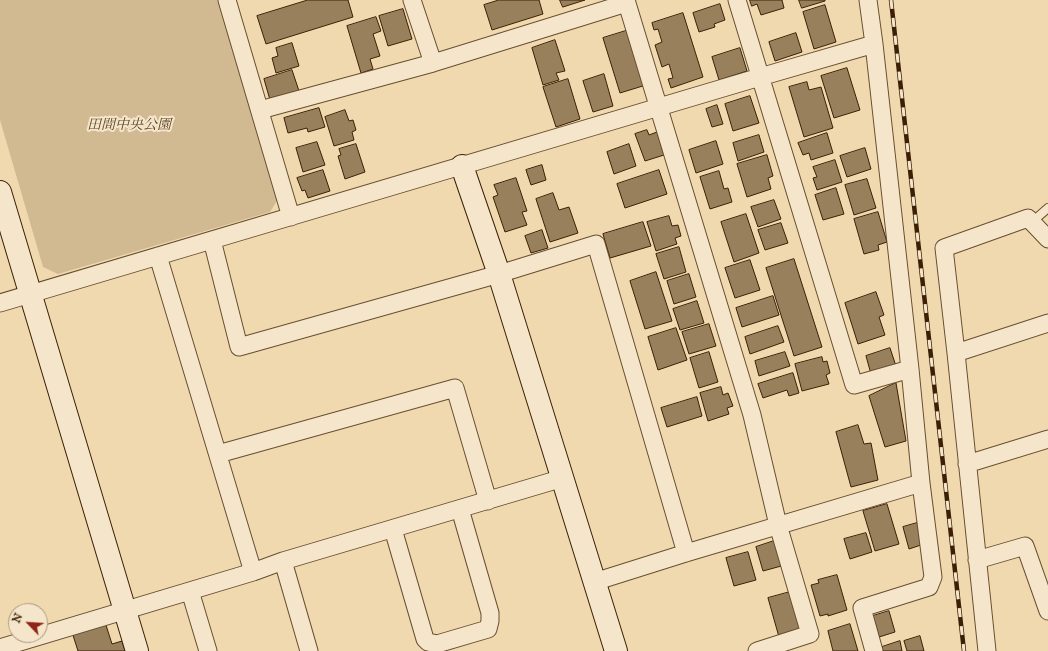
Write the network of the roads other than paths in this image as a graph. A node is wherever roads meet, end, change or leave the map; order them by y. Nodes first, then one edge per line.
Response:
1 (227, 0) edge
2 (412, 0) edge
3 (737, 0) edge
4 (868, 0) edge
5 (627, 1) edge
6 (874, 44) junction
7 (433, 63) junction
8 (760, 77) junction
9 (658, 107) junction
10 (260, 110) junction
11 (462, 166) junction
12 (0, 192) edge
13 (1048, 208) edge
14 (291, 217) junction
15 (1032, 222) junction
16 (1048, 239) edge
17 (212, 240) junction
18 (158, 256) junction
19 (499, 274) junction
20 (31, 294) junction
21 (0, 303) edge
22 (1048, 323) edge
23 (956, 353) junction
24 (910, 369) junction
25 (1048, 439) edge
26 (218, 454) junction
27 (967, 464) junction
28 (563, 478) junction
29 (921, 483) junction
30 (488, 501) junction
31 (460, 509) junction
32 (778, 525) junction
33 (393, 529) junction
34 (686, 553) junction
35 (977, 560) junction
36 (282, 561) junction
37 (253, 572) junction
38 (594, 582) junction
39 (190, 591) junction
40 (125, 610) junction
41 (1048, 611) edge
42 (0, 648) edge
43 (137, 651) edge
44 (208, 651) edge
45 (309, 651) edge
46 (616, 651) edge
47 (757, 651) edge
48 (874, 651) edge
49 (987, 651) edge

1 - 10 street
2 - 7 street
3 - 8 street
4 - 6 street
5 - 7 street
5 - 9 street
6 - 8 street
6 - 24 street
7 - 10 street
8 - 9 street
8 - 24 street
9 - 11 street
9 - 32 street
10 - 14 street
11 - 14 street
11 - 19 street
12 - 20 street
13 - 15 lane
14 - 17 street
15 - 16 street
15 - 23 street
17 - 18 street
17 - 19 street
18 - 20 street
18 - 26 street
19 - 28 street
19 - 34 street
20 - 21 street
20 - 40 street
22 - 23 street
23 - 27 street
24 - 29 street
25 - 27 street
26 - 30 street
26 - 37 street
27 - 35 street
28 - 30 street
28 - 38 street
29 - 32 street
29 - 48 street
30 - 31 street
31 - 33 street
31 - 33 street
32 - 34 street
32 - 47 street
33 - 36 street
34 - 38 street
35 - 41 street
35 - 49 street
36 - 37 street
36 - 45 street
37 - 39 street
38 - 46 street
39 - 40 street
39 - 44 street
40 - 42 street
40 - 43 street

